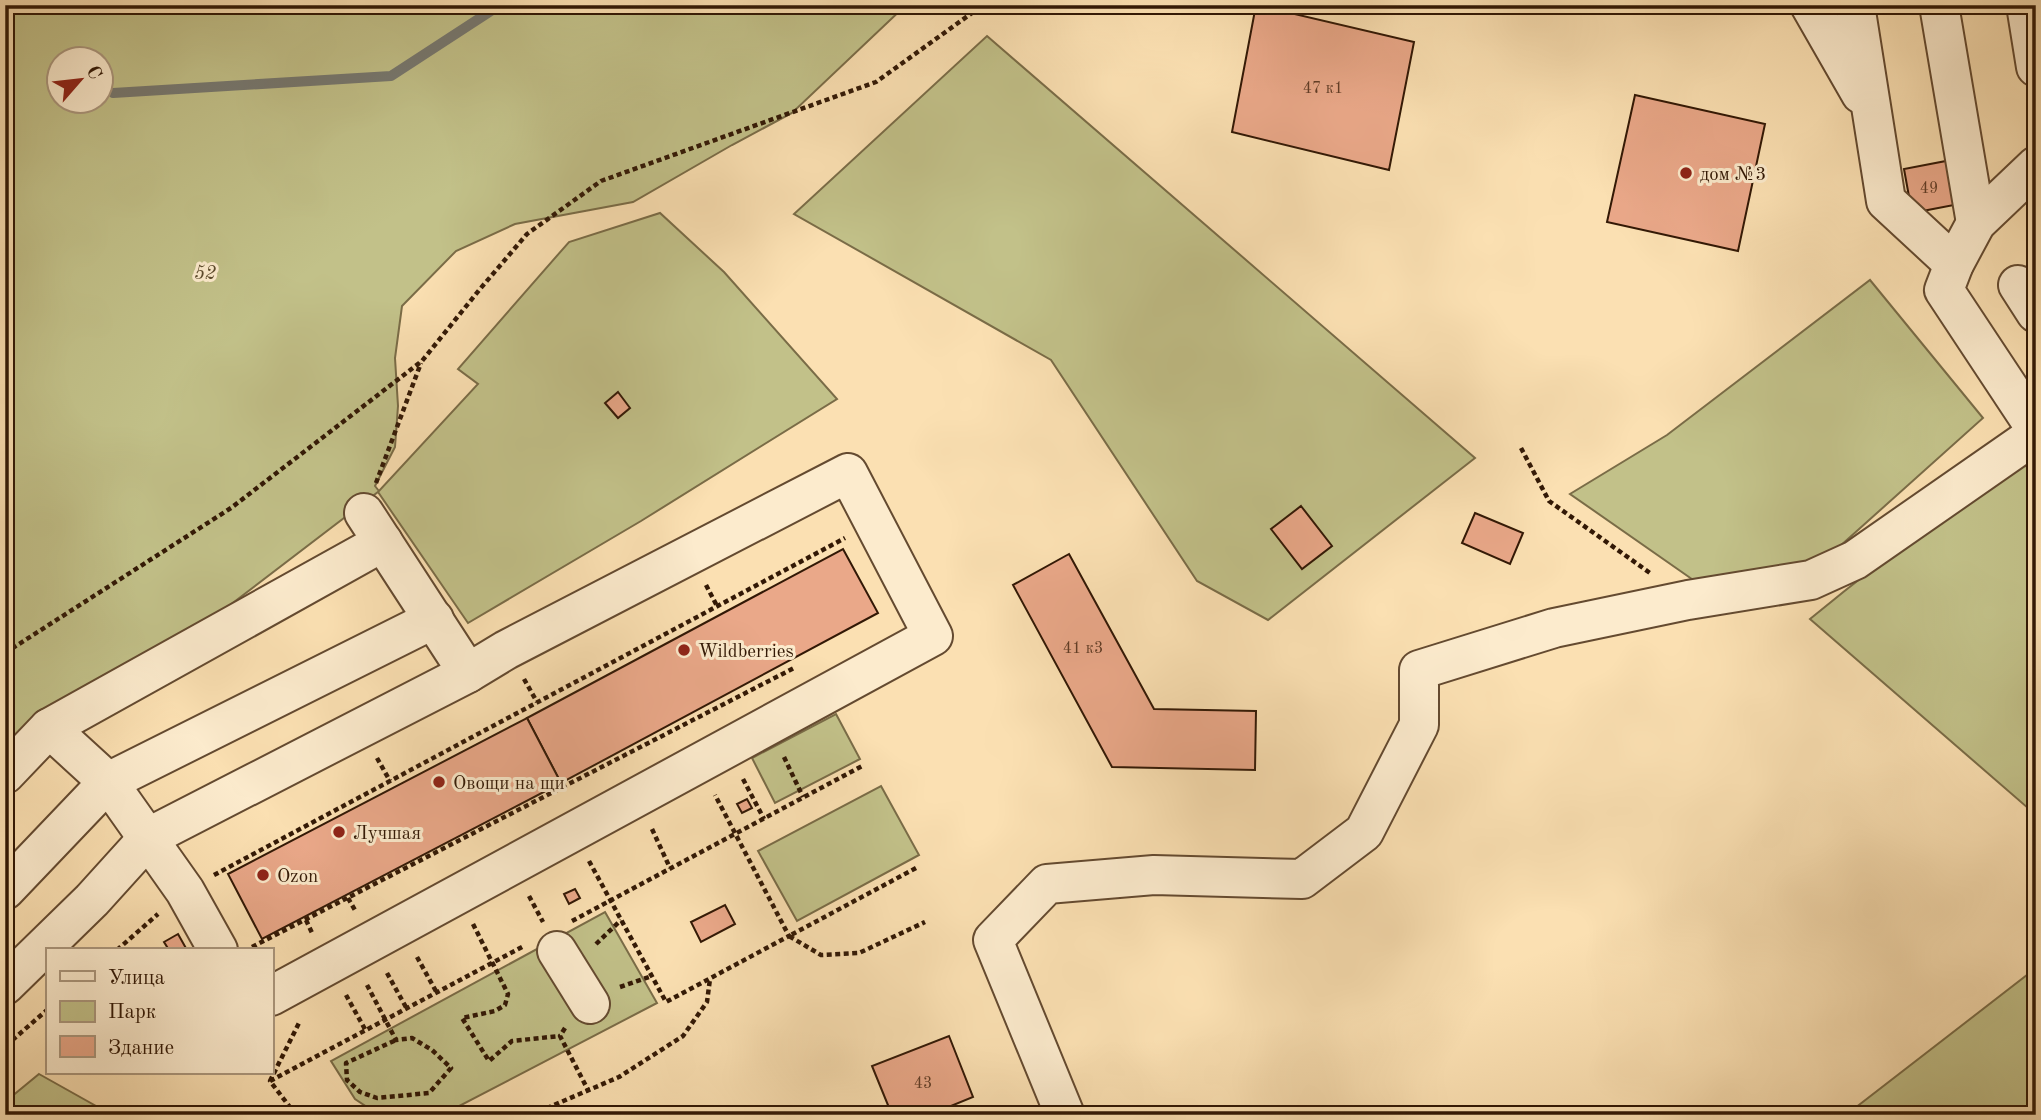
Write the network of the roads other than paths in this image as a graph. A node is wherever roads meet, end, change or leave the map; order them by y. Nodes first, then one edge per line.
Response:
1 (1810, 5) edge
2 (1854, 5) edge
3 (1939, 5) edge
4 (2026, 5) edge
5 (2036, 67) edge
6 (1873, 115) junction
7 (2036, 166) edge
8 (1976, 223) junction
9 (1949, 277) junction
10 (2036, 432) edge
11 (434, 619) junction
12 (468, 673) junction
13 (49, 728) junction
14 (5, 774) edge
15 (108, 782) junction
16 (149, 837) junction
17 (5, 890) edge
18 (234, 948) edge
19 (556, 951) dead end
20 (5, 985) edge
21 (273, 995) edge
22 (605, 995) road end
23 (1065, 1115) edge

1 - 6 street
2 - 6 street
3 - 8 street
4 - 5 street
6 - 9 street
7 - 8 street
8 - 9 street
9 - 10 street
10 - 23 street
11 - 12 street
11 - 13 street
11 - 15 street
12 - 16 street
12 - 21 street
13 - 14 street
13 - 15 street
15 - 16 street
15 - 17 street
16 - 18 street
16 - 20 street
19 - 22 street

